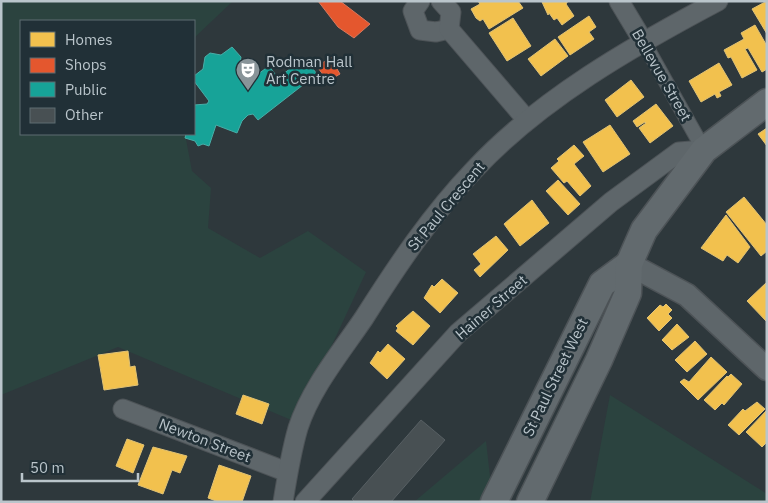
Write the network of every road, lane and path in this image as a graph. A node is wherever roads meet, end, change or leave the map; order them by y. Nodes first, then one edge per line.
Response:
1 (420, 1) edge
2 (441, 1) edge
3 (619, 1) edge
4 (718, 1) edge
5 (448, 29) junction
6 (642, 41) junction
7 (767, 102) edge
8 (527, 120) junction
9 (704, 150) junction
10 (629, 264) junction
11 (767, 369) edge
12 (123, 409) dead end
13 (287, 472) junction
14 (283, 502) edge
15 (305, 502) edge
16 (494, 502) edge
17 (530, 502) edge

1 - 5 street
2 - 5 street
3 - 6 street, Bellevue Street
4 - 6 street, St Paul Crescent
5 - 8 street
6 - 8 street, St Paul Crescent
6 - 9 street, Bellevue Street
7 - 9 main road, St Paul Street West
8 - 13 street, St Paul Crescent
9 - 10 main road, St Paul Street West
9 - 15 street, Hainer Street
10 - 11 street
10 - 16 main road, St Paul Street West
10 - 17 main road, St Paul Street West
12 - 13 street, Newton Street
13 - 14 street, St Paul Crescent

